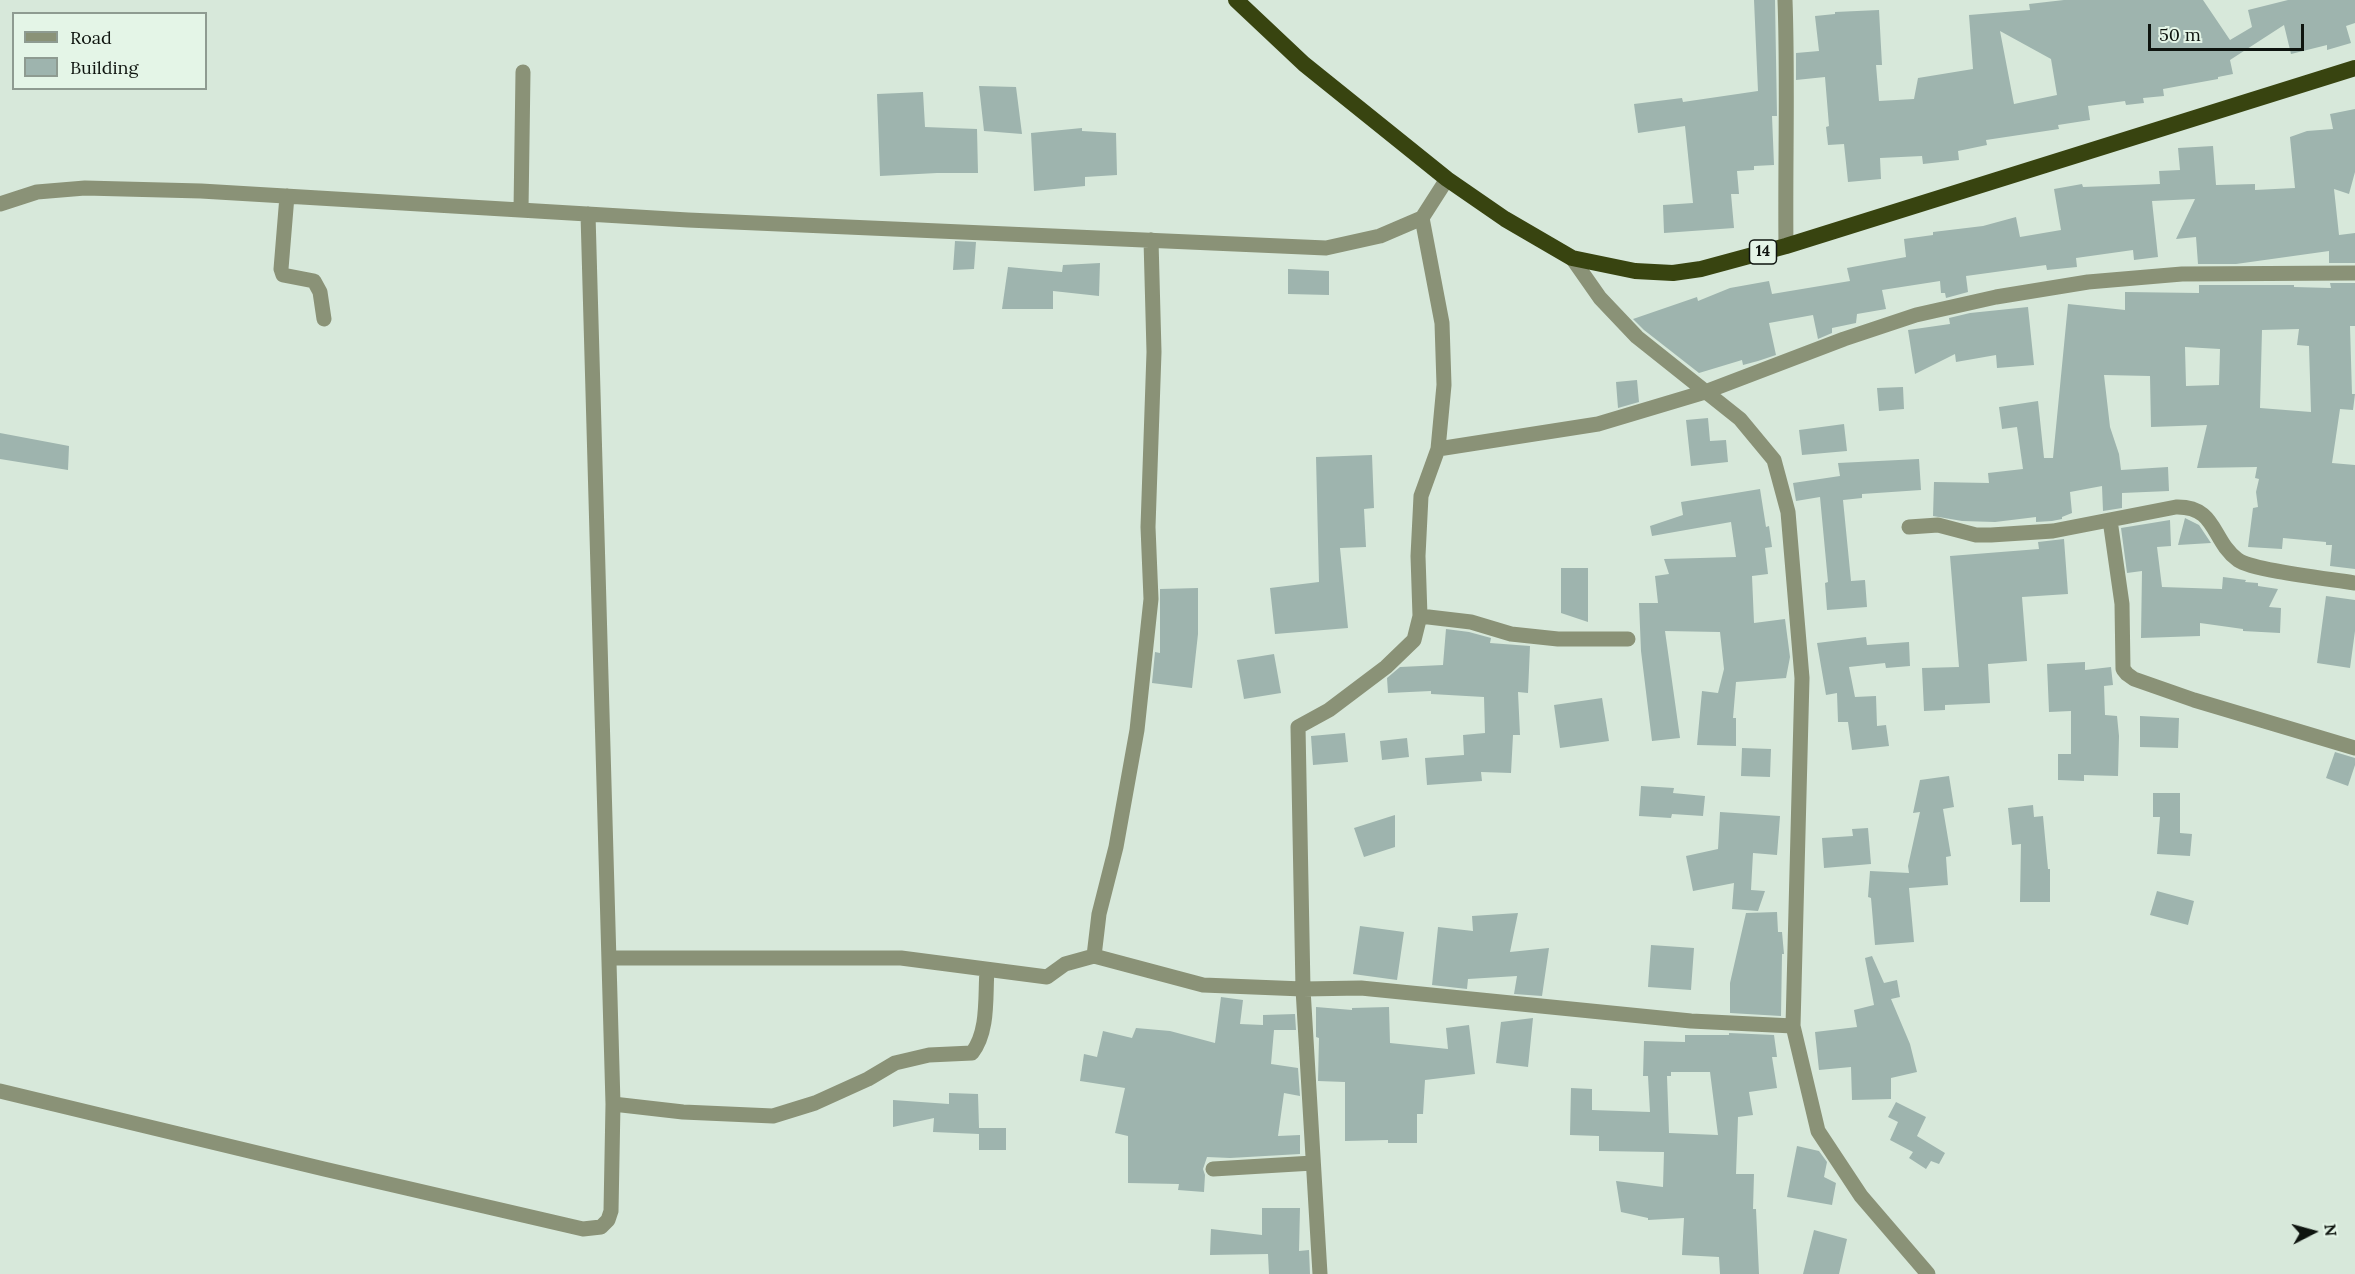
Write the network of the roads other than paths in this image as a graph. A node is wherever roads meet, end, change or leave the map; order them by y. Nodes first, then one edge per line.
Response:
1 (1236, 0) edge
2 (1785, 0) edge
3 (2355, 68) edge
4 (523, 72) dead end
5 (1447, 179) junction
6 (287, 196) junction
7 (0, 204) edge
8 (521, 210) junction
9 (588, 214) junction
10 (1422, 218) junction
11 (1151, 240) junction
12 (1786, 246) junction
13 (1572, 258) junction
14 (2355, 273) edge
15 (324, 320) dead end
16 (1705, 392) junction
17 (1438, 449) junction
18 (2110, 520) junction
19 (1909, 527) dead end
20 (2355, 583) edge
21 (1420, 616) junction
22 (1628, 639) dead end
23 (2355, 748) edge
24 (1094, 956) junction
25 (609, 958) junction
26 (987, 970) junction
27 (1303, 989) junction
28 (1793, 1026) junction
29 (0, 1091) edge
30 (613, 1104) junction
31 (1312, 1163) junction
32 (1213, 1168) dead end
33 (1320, 1274) edge
34 (1928, 1274) edge

1 - 5 highway, 14
2 - 12 street
3 - 12 highway, 14
4 - 8 street
5 - 10 street
5 - 13 highway, 14
6 - 7 street
6 - 8 street
6 - 15 street
8 - 9 street
9 - 11 street
9 - 25 street
10 - 11 street
10 - 17 street
11 - 24 street
12 - 13 highway, 14
13 - 16 street
14 - 16 street
16 - 17 street
16 - 28 street
17 - 21 street
18 - 19 street
18 - 20 street
18 - 23 street
21 - 22 street
21 - 27 street
24 - 26 street
24 - 27 street
25 - 26 street
25 - 30 street
26 - 30 street
27 - 28 street
27 - 31 street
28 - 34 street
29 - 30 street
31 - 32 street
31 - 33 street

